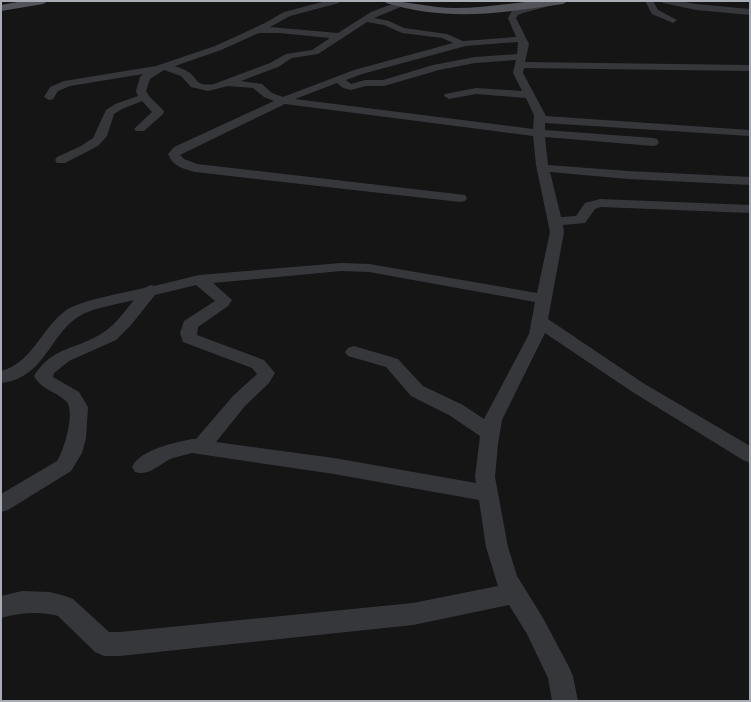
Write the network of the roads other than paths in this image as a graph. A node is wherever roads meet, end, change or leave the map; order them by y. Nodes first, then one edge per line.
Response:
1 (43, 1) edge
2 (336, 1) edge
3 (649, 1) edge
4 (666, 1) edge
5 (557, 2) edge
6 (395, 3) edge
7 (1, 8) edge
8 (750, 12) edge
9 (365, 20) junction
10 (673, 20) dead end
11 (257, 30) junction
12 (337, 36) junction
13 (522, 39) junction
14 (462, 44) junction
15 (520, 61) junction
16 (163, 67) junction
17 (750, 68) edge
18 (338, 79) junction
19 (226, 83) junction
20 (530, 95) junction
21 (49, 96) dead end
22 (449, 96) dead end
23 (144, 97) junction
24 (284, 101) junction
25 (540, 126) junction
26 (140, 129) dead end
27 (750, 133) edge
28 (653, 142) dead end
29 (61, 160) dead end
30 (543, 168) junction
31 (750, 181) edge
32 (460, 198) dead end
33 (750, 209) edge
34 (556, 221) junction
35 (199, 280) junction
36 (151, 290) junction
37 (544, 299) junction
38 (540, 321) junction
39 (354, 352) dead end
40 (1, 377) edge
41 (490, 433) junction
42 (201, 447) junction
43 (750, 455) edge
44 (142, 467) dead end
45 (488, 493) junction
46 (1, 504) edge
47 (515, 593) junction
48 (1, 607) edge
49 (565, 701) edge

1 - 7 main road
2 - 11 street
3 - 10 street
4 - 8 street
5 - 6 main road
5 - 13 street
6 - 9 street
9 - 12 street
9 - 14 street
11 - 12 street
11 - 16 street
12 - 19 street
13 - 14 street
13 - 15 street
14 - 18 street
15 - 17 street
15 - 18 street
15 - 20 street
16 - 19 street
16 - 21 street
16 - 23 street
18 - 24 street
19 - 24 street
20 - 22 street
20 - 25 street
23 - 26 street
23 - 29 street
24 - 25 street
24 - 32 street
25 - 27 street
25 - 28 street
25 - 30 street
30 - 31 street
30 - 34 street
33 - 34 street
34 - 37 street
35 - 36 street
35 - 37 street
35 - 42 street
36 - 40 street
36 - 46 street
37 - 38 street
38 - 41 street
38 - 43 street
39 - 41 street
41 - 45 street
42 - 44 street
42 - 45 street
45 - 47 street
47 - 48 street
47 - 49 street

